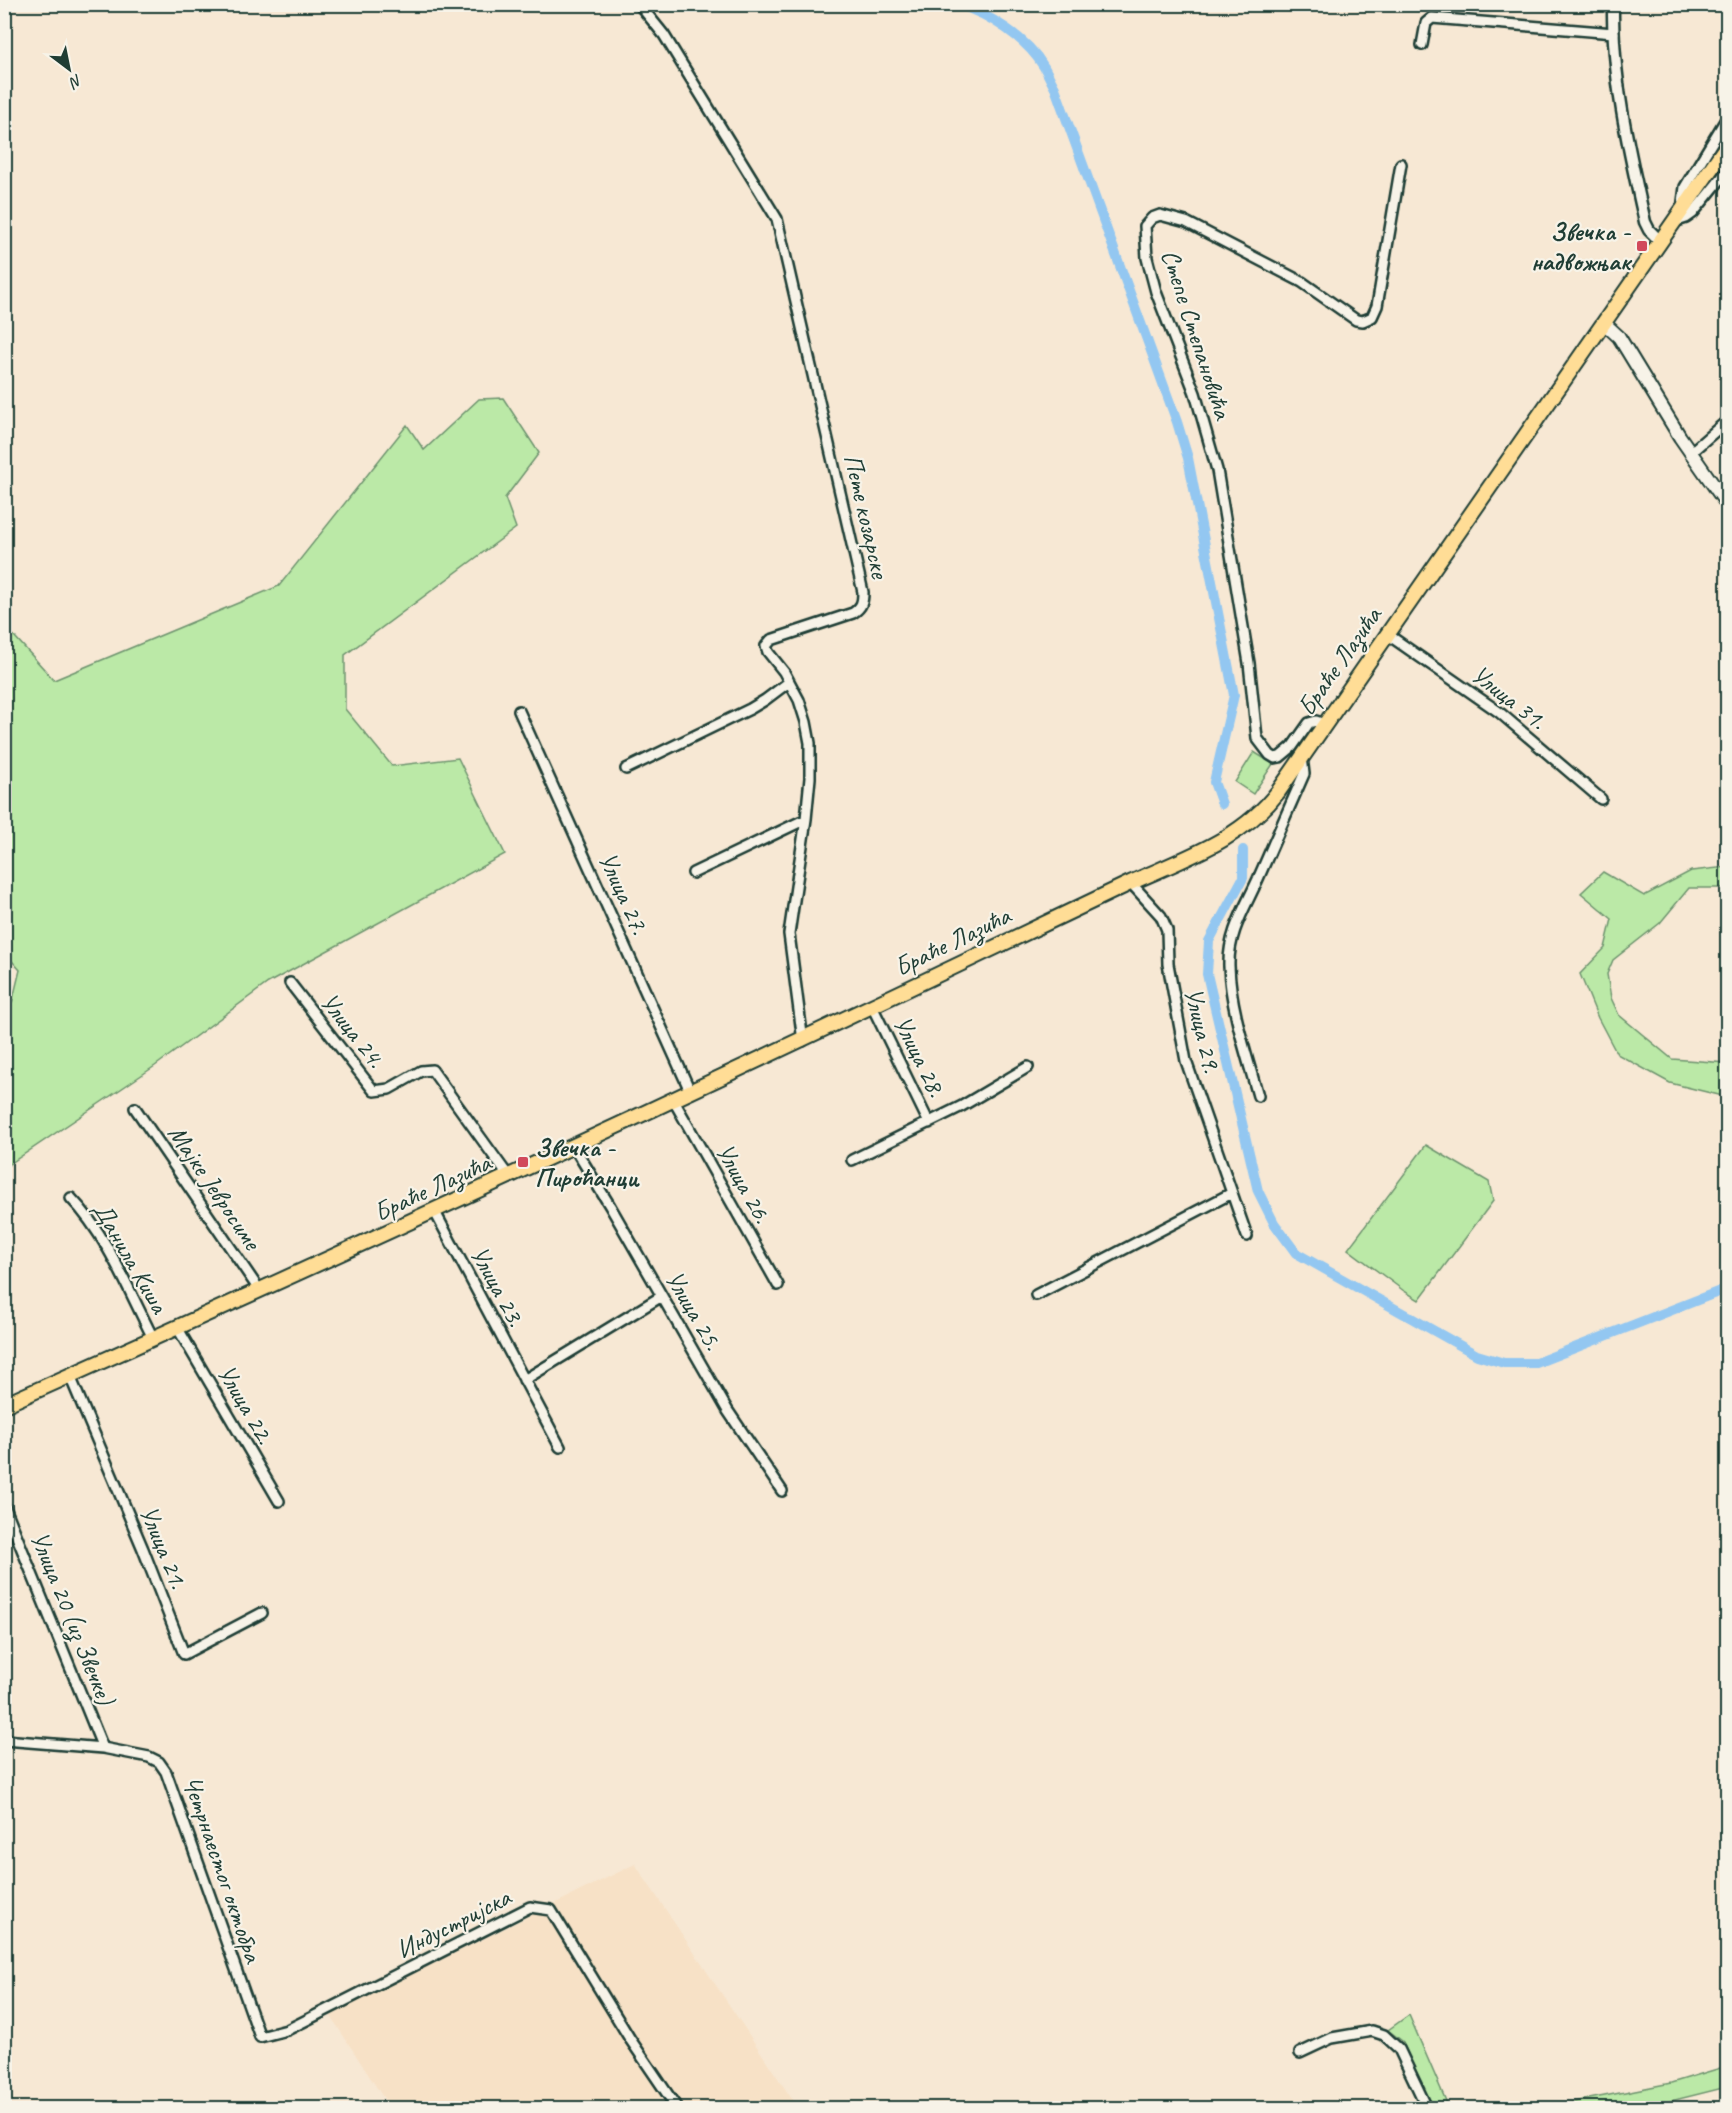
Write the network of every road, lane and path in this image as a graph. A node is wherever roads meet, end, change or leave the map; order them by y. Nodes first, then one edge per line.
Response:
1 (639, 4) edge
2 (1613, 4) edge
3 (1614, 33) junction
4 (1422, 45) dead end
5 (1728, 116) edge
6 (1728, 144) edge
7 (1401, 164) dead end
8 (1728, 170) edge
9 (1682, 210) junction
10 (1674, 222) junction
11 (1660, 241) junction
12 (1605, 324) junction
13 (1728, 420) edge
14 (1690, 453) junction
15 (1728, 507) edge
16 (1387, 634) junction
17 (789, 681) junction
18 (519, 711) dead end
19 (1324, 724) junction
20 (1302, 758) junction
21 (626, 769) dead end
22 (1601, 799) dead end
23 (806, 819) junction
24 (693, 873) dead end
25 (1131, 883) junction
26 (290, 983) dead end
27 (872, 1006) junction
28 (802, 1041) junction
29 (1028, 1067) dead end
30 (691, 1093) junction
31 (1258, 1096) dead end
32 (674, 1101) junction
33 (135, 1108) dead end
34 (929, 1123) junction
35 (574, 1147) junction
36 (852, 1160) dead end
37 (509, 1177) junction
38 (1232, 1193) junction
39 (70, 1198) dead end
40 (435, 1212) junction
41 (1247, 1236) dead end
42 (778, 1285) dead end
43 (260, 1291) junction
44 (1036, 1295) dead end
45 (662, 1296) junction
46 (177, 1327) junction
47 (153, 1338) junction
48 (70, 1376) junction
49 (524, 1380) junction
50 (4, 1405) edge
51 (560, 1447) dead end
52 (782, 1491) dead end
53 (279, 1501) dead end
54 (4, 1505) edge
55 (262, 1613) dead end
56 (4, 1740) edge
57 (103, 1748) junction
58 (260, 2037) joint
59 (1300, 2053) dead end
60 (677, 2109) edge
61 (1427, 2109) edge

1 - 17 street, Пете козарске
2 - 3 street
3 - 4 street
3 - 11 street
5 - 9 street, Браће Лазића
6 - 9 main road, Браће Лазића
7 - 19 street, Степе Степановића
8 - 10 street, Браће Лазића
9 - 10 main road, Браће Лазића
10 - 11 main road, Браће Лазића
11 - 12 main road, Браће Лазића
12 - 14 main road
12 - 16 main road, Браће Лазића
13 - 14 street
14 - 15 main road
16 - 19 main road, Браће Лазића
16 - 22 street, Улица 31.
17 - 21 street
17 - 23 street, Пете козарске
18 - 30 street, Улица 27.
19 - 20 main road, Браће Лазића
20 - 25 main road, Браће Лазића
20 - 31 street
23 - 24 street
23 - 28 street, Пете козарске
25 - 27 main road, Браће Лазића
25 - 38 street, Улица 29.
26 - 37 street, Улица 24.
27 - 28 main road, Браће Лазића
27 - 34 street, Улица 28.
28 - 30 main road, Браће Лазића
29 - 34 street, Улица 28.
30 - 32 main road, Браће Лазића
32 - 35 main road, Браће Лазића
32 - 42 street, Улица 26.
33 - 43 street, Мајке Јевросиме
34 - 36 street, Улица 28.
35 - 37 main road, Браће Лазића
35 - 45 street, Улица 25.
37 - 40 main road, Браће Лазића
38 - 41 street, Улица 29.
38 - 44 street
39 - 47 street, Данила Киша
40 - 43 main road, Браће Лазића
40 - 49 street, Улица 23.
43 - 46 main road, Браће Лазића
45 - 49 street
45 - 52 street, Улица 25.
46 - 47 main road, Браће Лазића
46 - 53 street, Улица 22.
47 - 48 main road, Браће Лазића
48 - 50 main road, Браће Лазића
48 - 55 street, Улица 21.
49 - 51 street, Улица 23.
54 - 57 street, Улица 20 (из Звечке)
56 - 57 street, Четрнаестог октобра
57 - 58 street, Четрнаестог октобра
58 - 60 street, Индустријска
59 - 61 street

